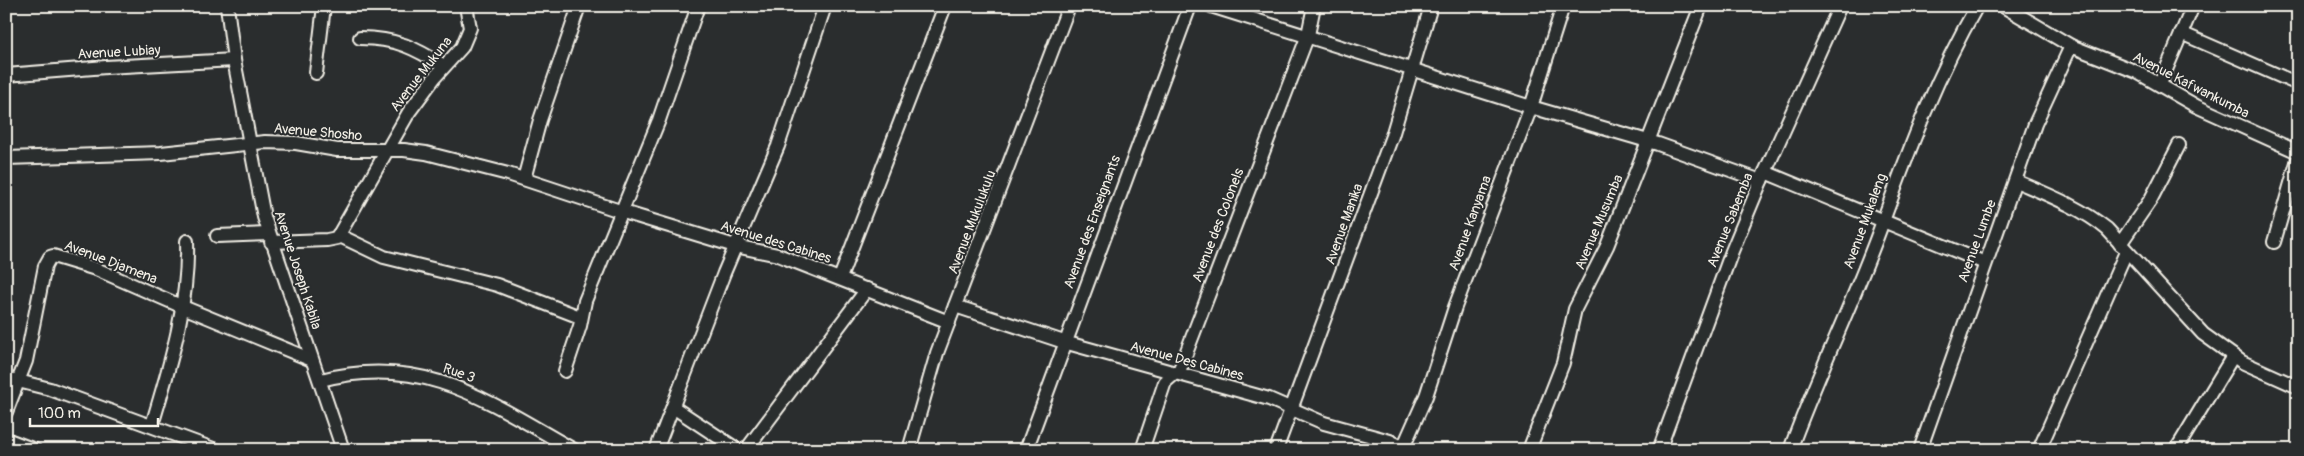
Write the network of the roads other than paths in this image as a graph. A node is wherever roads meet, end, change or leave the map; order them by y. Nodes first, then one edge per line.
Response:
1 (227, 6) edge
2 (324, 6) edge
3 (466, 6) edge
4 (579, 6) edge
5 (698, 6) edge
6 (825, 6) edge
7 (945, 6) edge
8 (1069, 6) edge
9 (1212, 6) edge
10 (1314, 6) edge
11 (1431, 6) edge
12 (1563, 6) edge
13 (1701, 6) edge
14 (1840, 6) edge
15 (1977, 6) edge
16 (2003, 6) edge
17 (2193, 6) edge
18 (1184, 8) edge
19 (2181, 33) junction
20 (1308, 35) junction
21 (360, 38) dead end
22 (2071, 46) junction
23 (234, 60) junction
24 (444, 66) junction
25 (1413, 69) junction
26 (316, 72) dead end
27 (6, 75) edge
28 (2160, 84) junction
29 (2298, 84) edge
30 (1531, 106) junction
31 (1647, 142) junction
32 (249, 144) junction
33 (2179, 145) dead end
34 (386, 151) junction
35 (2298, 152) edge
36 (6, 158) edge
37 (2298, 159) edge
38 (1763, 176) junction
39 (524, 179) junction
40 (2016, 181) junction
41 (620, 211) junction
42 (1883, 221) junction
43 (338, 235) junction
44 (217, 236) dead end
45 (270, 238) junction
46 (187, 241) dead end
47 (2274, 242) dead end
48 (736, 246) junction
49 (2123, 248) junction
50 (1984, 263) junction
51 (840, 278) junction
52 (867, 289) junction
53 (956, 306) junction
54 (182, 307) junction
55 (580, 317) junction
56 (949, 322) junction
57 (1064, 342) junction
58 (2233, 356) junction
59 (312, 360) junction
60 (565, 371) dead end
61 (1176, 374) junction
62 (12, 380) edge
63 (321, 380) junction
64 (2298, 387) edge
65 (673, 406) junction
66 (1291, 408) junction
67 (6, 412) edge
68 (152, 426) junction
69 (6, 439) edge
70 (1405, 449) edge
71 (35, 450) edge
72 (216, 450) edge
73 (343, 450) edge
74 (574, 450) edge
75 (656, 450) edge
76 (738, 450) edge
77 (746, 450) edge
78 (909, 450) edge
79 (1026, 450) edge
80 (1142, 450) edge
81 (1276, 450) edge
82 (1529, 450) edge
83 (1659, 450) edge
84 (1790, 450) edge
85 (1920, 450) edge
86 (2039, 450) edge
87 (2176, 450) edge

1 - 23 street, Avenue Joseph Kabila
2 - 26 street
3 - 24 street, Avenue Mukuna
4 - 39 street
5 - 41 street
6 - 48 street
7 - 51 street
8 - 53 street, Avenue Mukulukulu
9 - 20 street
10 - 20 street, Avenue des Colonels
11 - 25 street, Avenue Manika
12 - 30 street, Avenue Kanyama
13 - 31 street, Avenue Musumba
14 - 38 street, Avenue Sabemba
15 - 42 street, Avenue Mukaleng
16 - 22 street, Avenue Kafwankumba
17 - 19 street
18 - 57 street, Avenue des Enseignants
19 - 28 street
19 - 29 street
20 - 25 street
20 - 61 street, Avenue des Colonels
21 - 24 street
22 - 28 street, Avenue Kafwankumba
22 - 40 street, Avenue Lumbe
23 - 27 street, Avenue Lubiay
23 - 32 street, Avenue Joseph Kabila
24 - 34 street, Avenue Mukuna
25 - 30 street
25 - 66 street, Avenue Manika
28 - 35 street, Avenue Kafwankumba
30 - 31 street
30 - 70 street, Avenue Kanyama
31 - 38 street
31 - 82 street, Avenue Musumba
32 - 34 street, Avenue Shosho
32 - 36 street, Avenue Shosho
32 - 45 street, Avenue Joseph Kabila
33 - 49 street
34 - 39 street, Avenue Shosho
34 - 43 street, Avenue Mukuna
37 - 47 street
38 - 42 street
38 - 83 street, Avenue Sabemba
39 - 41 street, Avenue Shosho
40 - 49 street
40 - 50 street, Avenue Lumbe
41 - 48 street, Avenue des Cabines
41 - 55 street
42 - 50 street
42 - 84 street, Avenue Mukaleng
43 - 45 street
43 - 55 street
44 - 45 street
45 - 59 street, Avenue Joseph Kabila
46 - 54 street
48 - 51 street, Avenue des Cabines
48 - 65 street
49 - 58 street
49 - 86 street
50 - 85 street, Avenue Lumbe
51 - 52 street, Avenue des Cabines
52 - 56 street, Avenue des Cabines
52 - 77 street
53 - 56 street, Avenue Mukulukulu
53 - 57 street, Avenue Des Cabines
54 - 59 street, Avenue Djamena
54 - 62 street, Avenue Djamena
54 - 68 street
55 - 60 street
56 - 78 street, Avenue Mukulukulu
57 - 61 street, Avenue Des Cabines
57 - 79 street, Avenue des Enseignants
58 - 64 street
58 - 87 street
59 - 63 street, Avenue Joseph Kabila
61 - 66 street, Avenue Des Cabines
61 - 80 street, Avenue des Colonels
62 - 67 street, Avenue Djamena
62 - 68 street
63 - 73 street, Avenue Joseph Kabila
63 - 74 street, Rue 3
65 - 75 street
65 - 76 street
66 - 70 street, Avenue Des Cabines
66 - 81 street, Avenue Manika
68 - 72 street
69 - 71 street

